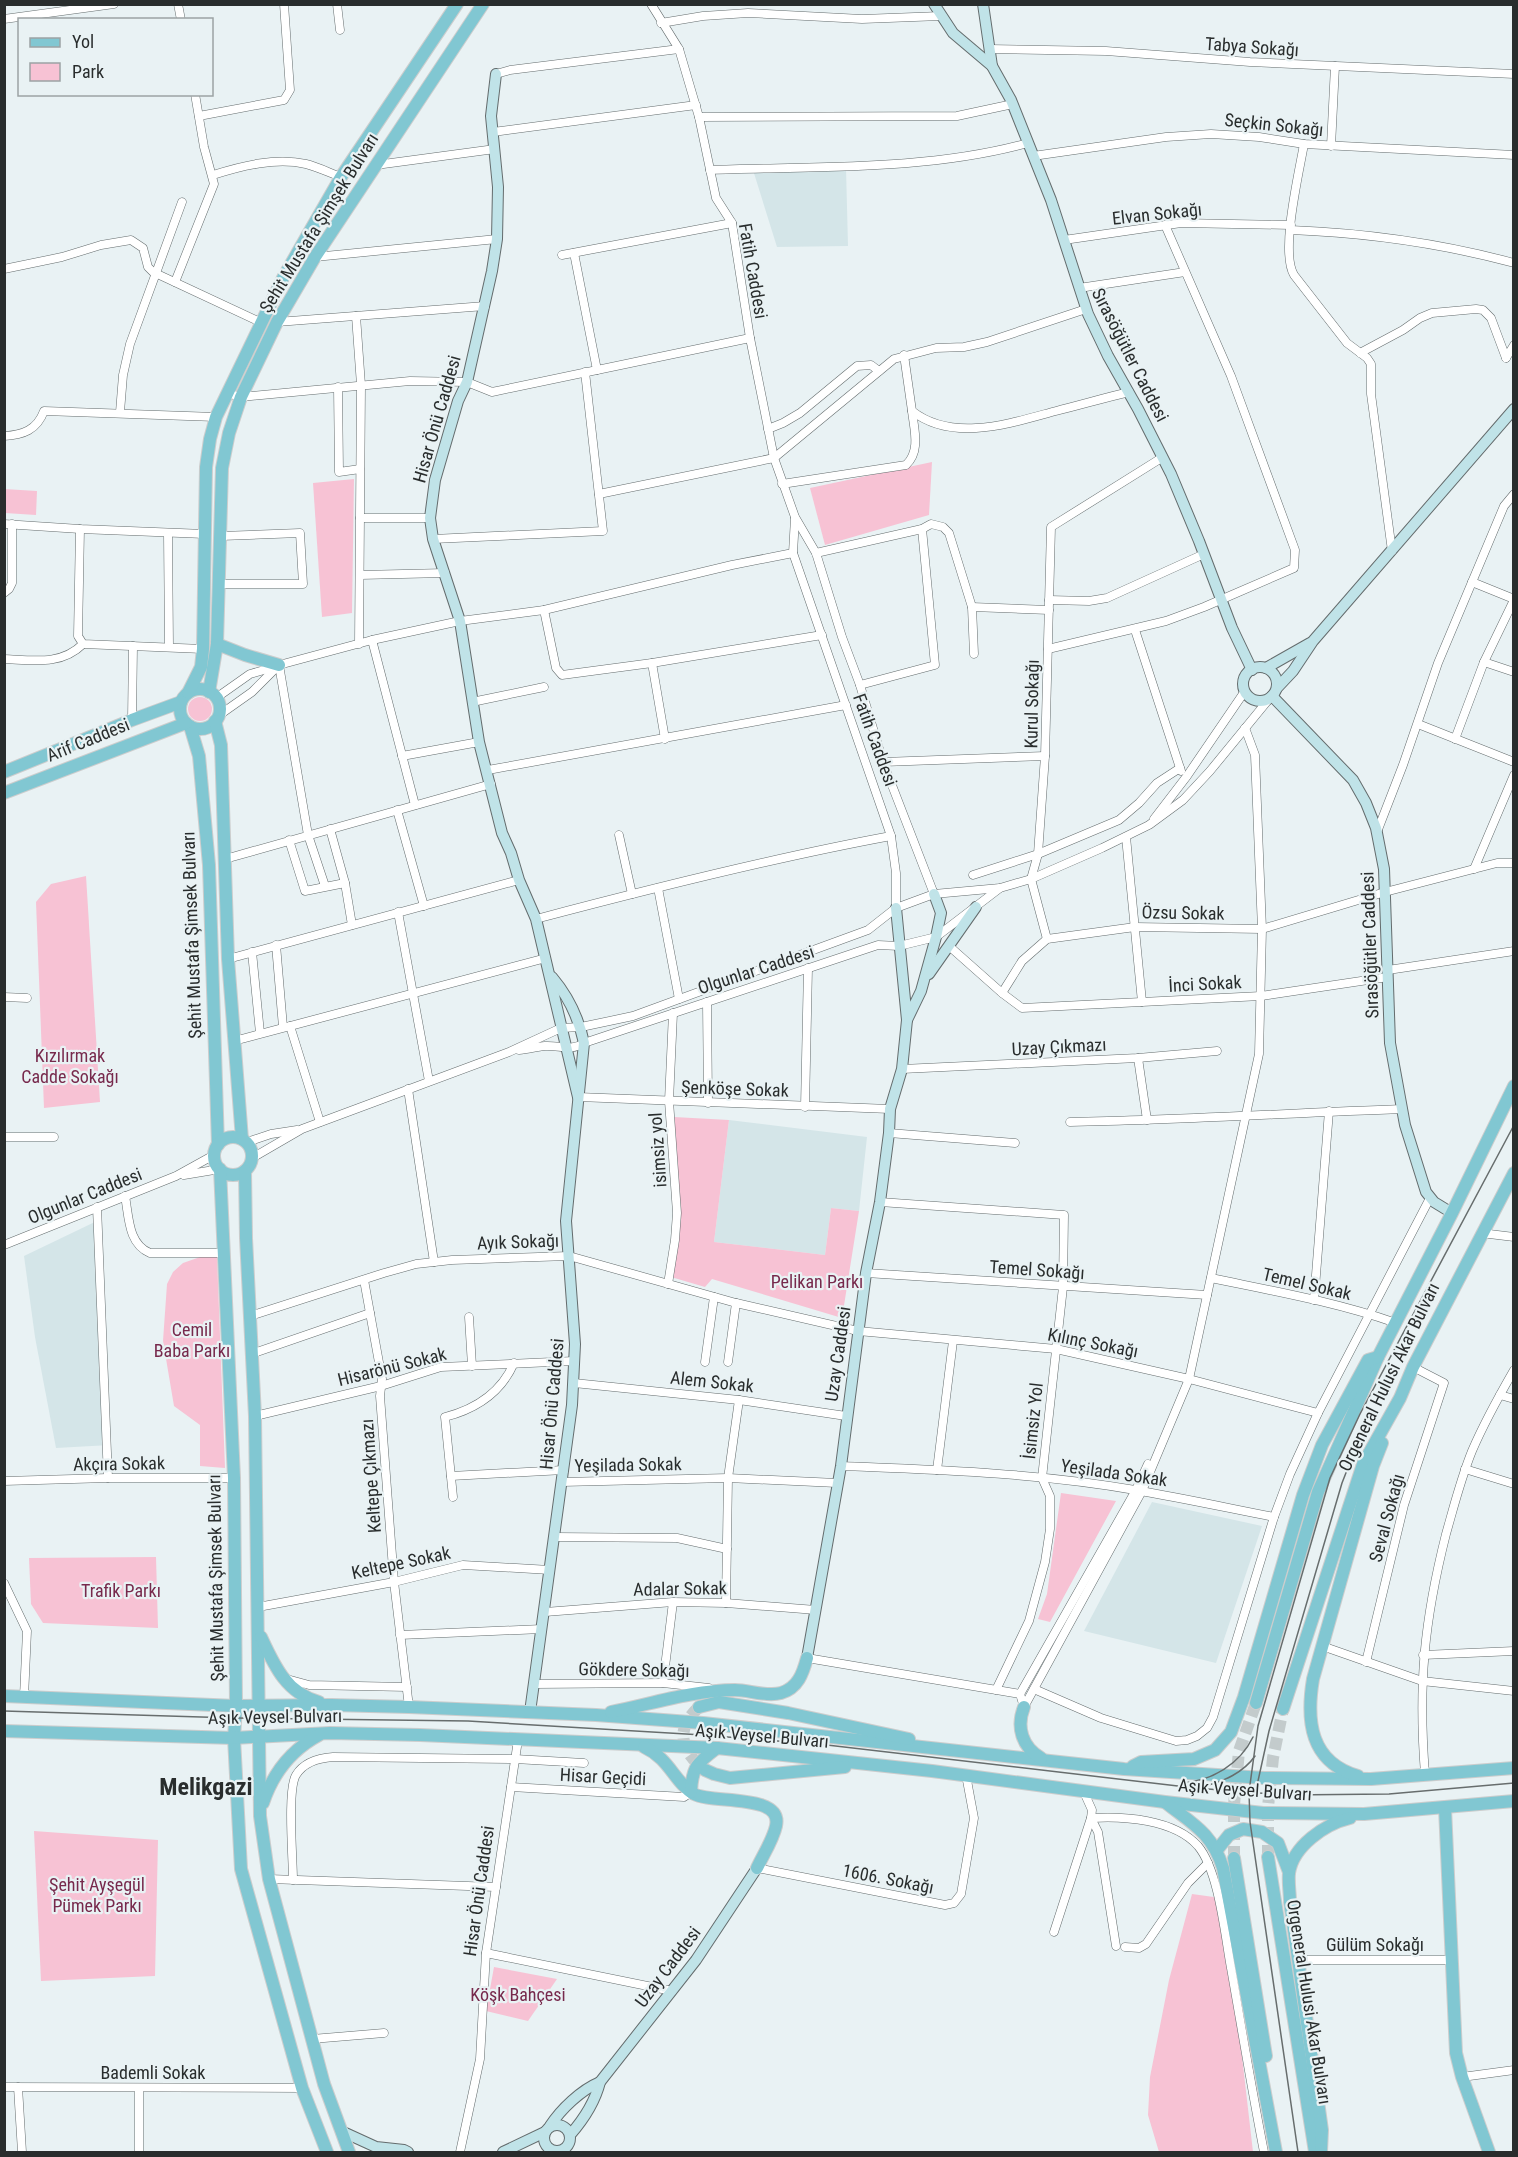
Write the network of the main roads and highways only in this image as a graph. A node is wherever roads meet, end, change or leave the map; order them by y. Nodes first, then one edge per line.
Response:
1 (456, 4) edge
2 (483, 4) edge
3 (934, 4) edge
4 (983, 4) edge
5 (992, 66) junction
6 (496, 75) road end
7 (1514, 409) edge
8 (1313, 641) junction
9 (217, 644) junction
10 (279, 665) road end
11 (1266, 669) junction
12 (1252, 670) junction
13 (1273, 694) junction
14 (213, 695) junction
15 (185, 697) junction
16 (217, 718) junction
17 (188, 724) junction
18 (4, 772) edge
19 (4, 793) edge
20 (934, 894) road end
21 (976, 907) road end
22 (896, 908) road end
23 (549, 975) junction
24 (924, 981) junction
25 (907, 1020) junction
26 (1514, 1086) edge
27 (578, 1097) junction
28 (244, 1140) junction
29 (216, 1150) junction
30 (220, 1169) junction
31 (245, 1171) junction
32 (1514, 1173) edge
33 (1452, 1213) junction
34 (1378, 1357) junction
35 (1400, 1398) junction
36 (259, 1631) junction
37 (807, 1658) joint
38 (4, 1696) edge
39 (1256, 1703) tunnel mouth
40 (332, 1705) junction
41 (236, 1706) junction
42 (259, 1706) junction
43 (699, 1707) dead end
44 (1024, 1707) road end
45 (1283, 1709) tunnel mouth
46 (530, 1712) junction
47 (596, 1715) junction
48 (4, 1731) edge
49 (322, 1733) junction
50 (260, 1736) junction
51 (234, 1738) junction
52 (634, 1744) junction
53 (717, 1749) junction
54 (972, 1752) junction
55 (1045, 1760) junction
56 (874, 1765) junction
57 (1514, 1768) edge
58 (1124, 1769) junction
59 (705, 1770) tunnel mouth
60 (1371, 1779) junction
61 (691, 1792) junction
62 (1514, 1801) edge
63 (1165, 1802) junction
64 (1445, 1808) junction
65 (1364, 1814) junction
66 (260, 1816) junction
67 (1217, 1850) junction
68 (1268, 1857) tunnel mouth
69 (1234, 1858) tunnel mouth
70 (757, 1868) joint
71 (1289, 1872) junction
72 (600, 2082) junction
73 (548, 2129) junction
74 (341, 2131) junction
75 (570, 2137) junction
76 (552, 2151) edge
77 (327, 2152) edge
78 (349, 2152) edge
79 (408, 2152) edge
80 (503, 2152) edge
81 (576, 2152) edge
82 (1279, 2152) edge
83 (1315, 2152) edge
84 (1321, 2152) edge
85 (1489, 2152) edge

1 - 15 main road, Şehit Mustafa Şimşek Bulvarı
2 - 9 main road, Şehit Mustafa Şimşek Bulvarı
3 - 5 main road, Sırasöğütler Caddesi
4 - 5 main road
5 - 12 main road, Sırasöğütler Caddesi
6 - 23 main road, Hisar Önü Caddesi
7 - 8 main road
8 - 11 main road
8 - 13 main road
9 - 10 main road
9 - 14 main road, Şehit Mustafa Şimşek Bulvarı
11 - 12 main road
11 - 13 main road
12 - 13 main road
13 - 33 main road, Sırasöğütler Caddesi
14 - 15 main road
14 - 16 main road, Şehit Mustafa Şimsek Bulvarı
15 - 17 main road, Şehit Mustafa Şimsek Bulvarı
15 - 18 main road, Arif Caddesi
16 - 17 main road
16 - 28 main road, Şehit Mustafa Şimsek Bulvarı
17 - 19 main road, Arif Caddesi
17 - 29 main road, Şehit Mustafa Şimsek Bulvarı
20 - 24 main road, Uzay Caddesi
21 - 24 main road
22 - 25 main road, Uzay Caddesi
23 - 27 main road, Hisar Önü Caddesi
23 - 27 main road, Hisar Önü Caddesi
24 - 25 main road, Uzay Caddesi
25 - 37 main road, Uzay Caddesi
26 - 33 main road, Orgeneral Hulusi Akar Bulvarı
27 - 46 main road, Hisar Önü Caddesi
28 - 29 main road
28 - 31 main road
29 - 30 main road
30 - 31 main road
30 - 41 main road, Şehit Mustafa Şimsek Bulvarı
31 - 36 main road
32 - 35 main road, Orgeneral Hulusi Akar Bulvarı
33 - 34 main road, Orgeneral Hulusi Akar Bulvarı
34 - 39 main road, Orgeneral Hulusi Akar Bulvarı
34 - 58 main road, Orgeneral Hulusi Akar Bulvarı
35 - 45 main road, Orgeneral Hulusi Akar Bulvarı
35 - 60 main road
36 - 40 main road
36 - 42 main road
37 - 47 main road
38 - 41 main road, Aşık Veysel Bulvarı
40 - 42 main road, Aşık Veysel Bulvarı
40 - 46 main road, Aşık Veysel Bulvarı
41 - 42 main road, Aşık Veysel Bulvarı
41 - 51 main road, Şehit Mustafa Şimsek Bulvarı
42 - 50 main road
43 - 54 main road
44 - 55 main road
46 - 47 main road, Aşık Veysel Bulvarı
47 - 54 main road, Aşık Veysel Bulvarı
48 - 51 main road, Aşık Veysel Bulvarı
49 - 50 main road, Aşık Veysel Bulvarı
49 - 52 main road, Aşık Veysel Bulvarı
49 - 66 main road
50 - 51 main road, Aşık Veysel Bulvarı
50 - 66 main road
51 - 77 main road, Şehit Mustafa Şimsek Bulvarı
52 - 53 main road, Aşık Veysel Bulvarı
52 - 61 main road
53 - 56 main road, Aşık Veysel Bulvarı
53 - 61 main road
54 - 55 main road, Aşık Veysel Bulvarı
55 - 58 main road, Aşık Veysel Bulvarı
56 - 59 main road
56 - 63 main road, Aşık Veysel Bulvarı
57 - 60 main road, Aşık Veysel Bulvarı
58 - 60 main road, Aşık Veysel Bulvarı
61 - 70 main road
62 - 64 main road, Aşık Veysel Bulvarı
63 - 65 main road, Aşık Veysel Bulvarı
63 - 67 main road
64 - 65 main road, Aşık Veysel Bulvarı
64 - 85 main road
65 - 71 main road
66 - 74 main road
67 - 71 main road
67 - 82 main road
68 - 83 main road, Orgeneral Hulusi Akar Bulvarı
69 - 82 main road
70 - 72 main road, Uzay Caddesi
71 - 84 main road
72 - 73 main road, Uzay Caddesi
72 - 75 main road, Uzay Caddesi
73 - 75 main road
73 - 76 main road
73 - 80 main road
74 - 78 main road
74 - 79 main road
75 - 76 main road
75 - 81 main road

